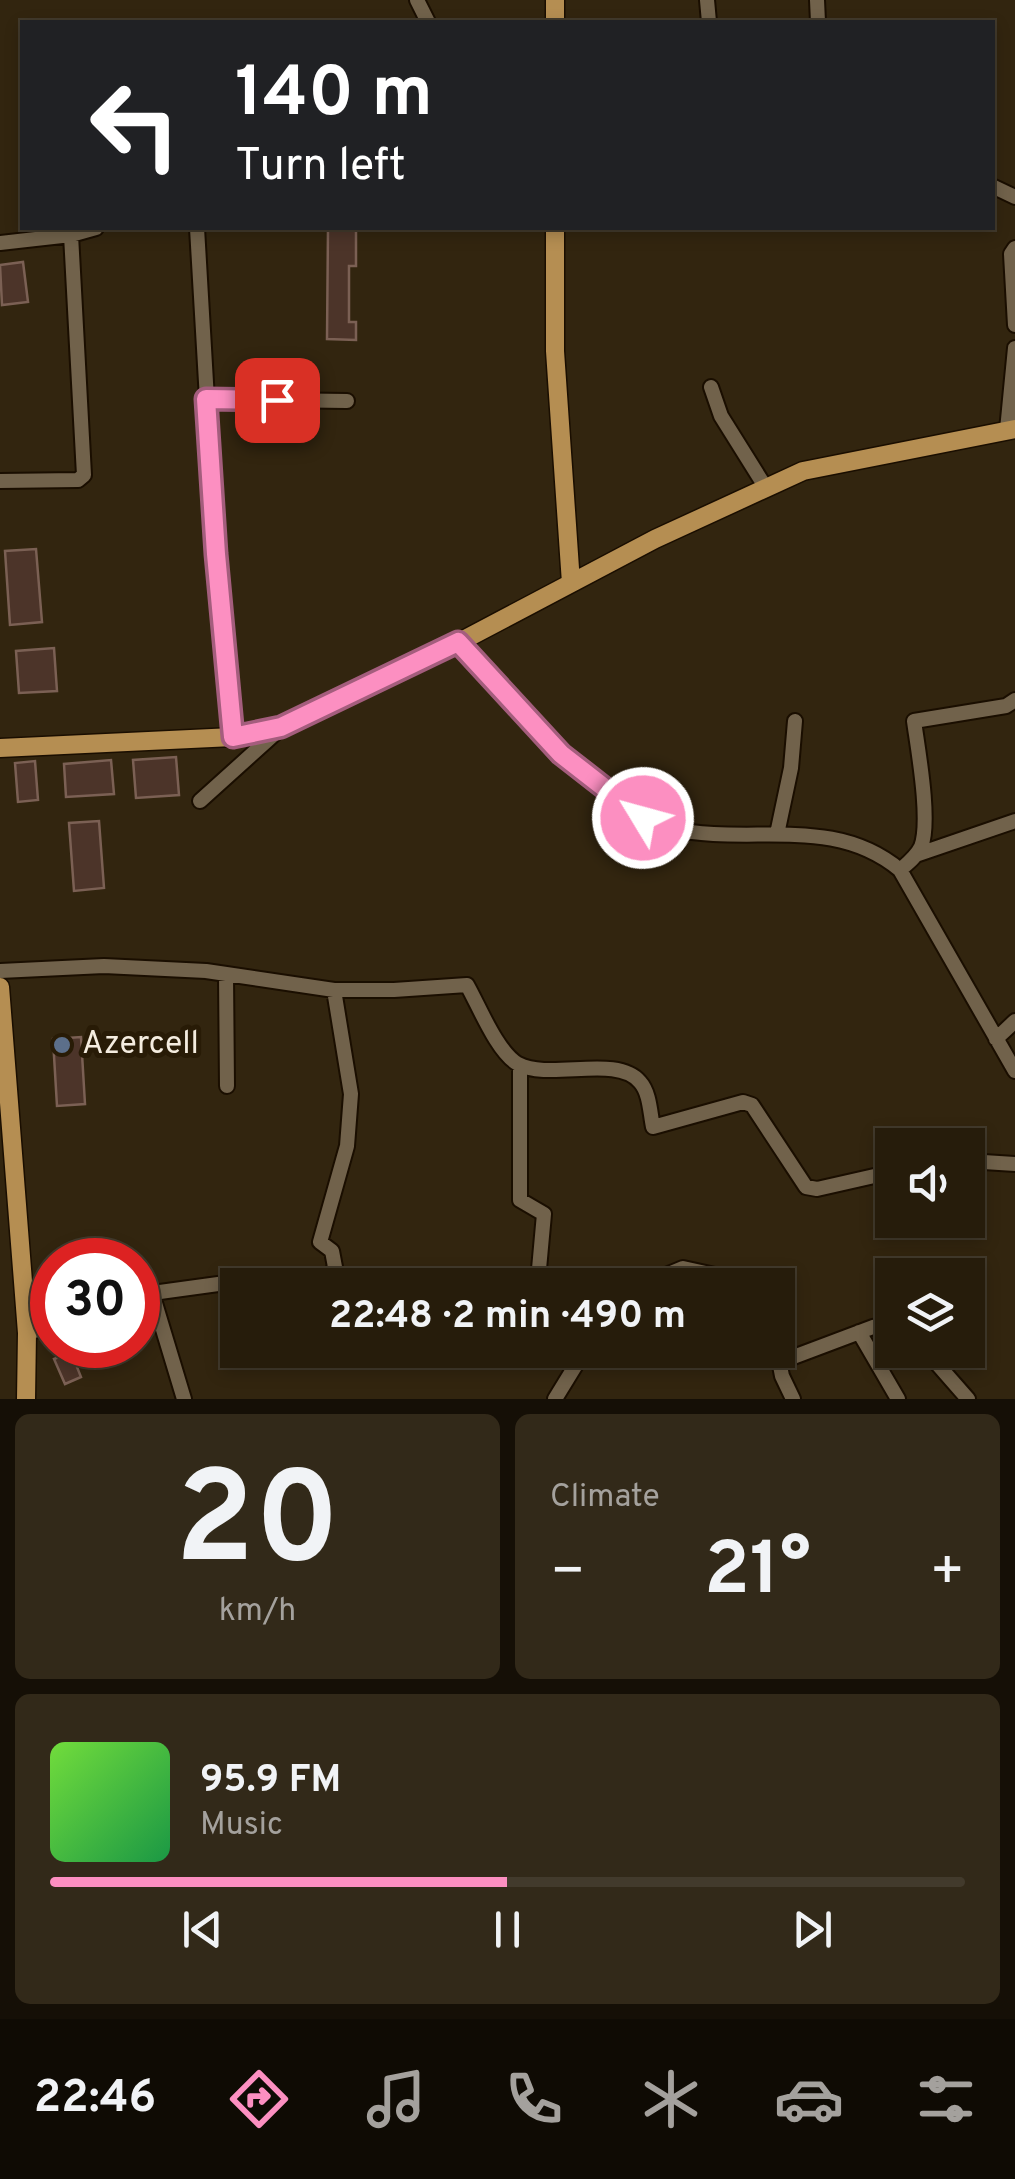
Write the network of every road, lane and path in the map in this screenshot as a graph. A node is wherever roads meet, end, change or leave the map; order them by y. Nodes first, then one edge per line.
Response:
1 (89, 230) edge
2 (197, 230) edge
3 (555, 230) edge
4 (71, 235) junction
5 (0, 243) edge
6 (1015, 248) edge
7 (1015, 325) edge
8 (1015, 348) edge
9 (711, 387) dead end
10 (206, 399) junction
11 (347, 401) dead end
12 (1011, 430) edge
13 (0, 481) edge
14 (766, 488) junction
15 (570, 583) junction
16 (458, 642) junction
17 (1015, 700) edge
18 (795, 721) dead end
19 (281, 727) junction
20 (233, 737) junction
21 (0, 748) edge
22 (200, 802) dead end
23 (1015, 821) edge
24 (777, 834) junction
25 (916, 855) junction
26 (900, 870) junction
27 (0, 970) edge
28 (226, 975) junction
29 (0, 987) edge
30 (334, 990) junction
31 (1015, 1021) edge
32 (996, 1039) junction
33 (520, 1065) junction
34 (1015, 1071) edge
35 (227, 1086) dead end
36 (985, 1162) edge
37 (1015, 1164) edge
38 (875, 1176) edge
39 (334, 1268) edge
40 (541, 1268) edge
41 (220, 1284) edge
42 (160, 1292) edge
43 (875, 1328) edge
44 (30, 1332) edge
45 (859, 1332) junction
46 (27, 1333) junction
47 (160, 1336) edge
48 (795, 1351) edge
49 (574, 1368) edge
50 (783, 1368) edge
51 (941, 1368) edge
52 (26, 1399) edge
53 (184, 1399) edge
54 (555, 1399) edge
55 (792, 1399) edge
56 (898, 1399) edge
57 (968, 1399) edge

1 - 4 street
2 - 10 street
3 - 15 main road
4 - 5 street
4 - 13 street
6 - 7 street
8 - 12 street
9 - 14 street
10 - 11 street
10 - 20 street
12 - 14 main road
14 - 15 main road
15 - 16 main road
16 - 19 main road
16 - 24 street
17 - 25 street
18 - 24 street
19 - 20 main road
19 - 22 street
20 - 21 main road
23 - 25 street
24 - 26 street
25 - 26 street
26 - 32 street
27 - 28 street
28 - 30 street
28 - 35 street
29 - 46 main road
30 - 33 street
30 - 39 street
31 - 32 street
32 - 34 street
33 - 38 street
33 - 40 street
36 - 37 street
41 - 42 street
43 - 45 street
44 - 46 street
45 - 48 street
45 - 56 street
46 - 52 main road
47 - 53 street
49 - 54 street
50 - 55 street
51 - 57 street

